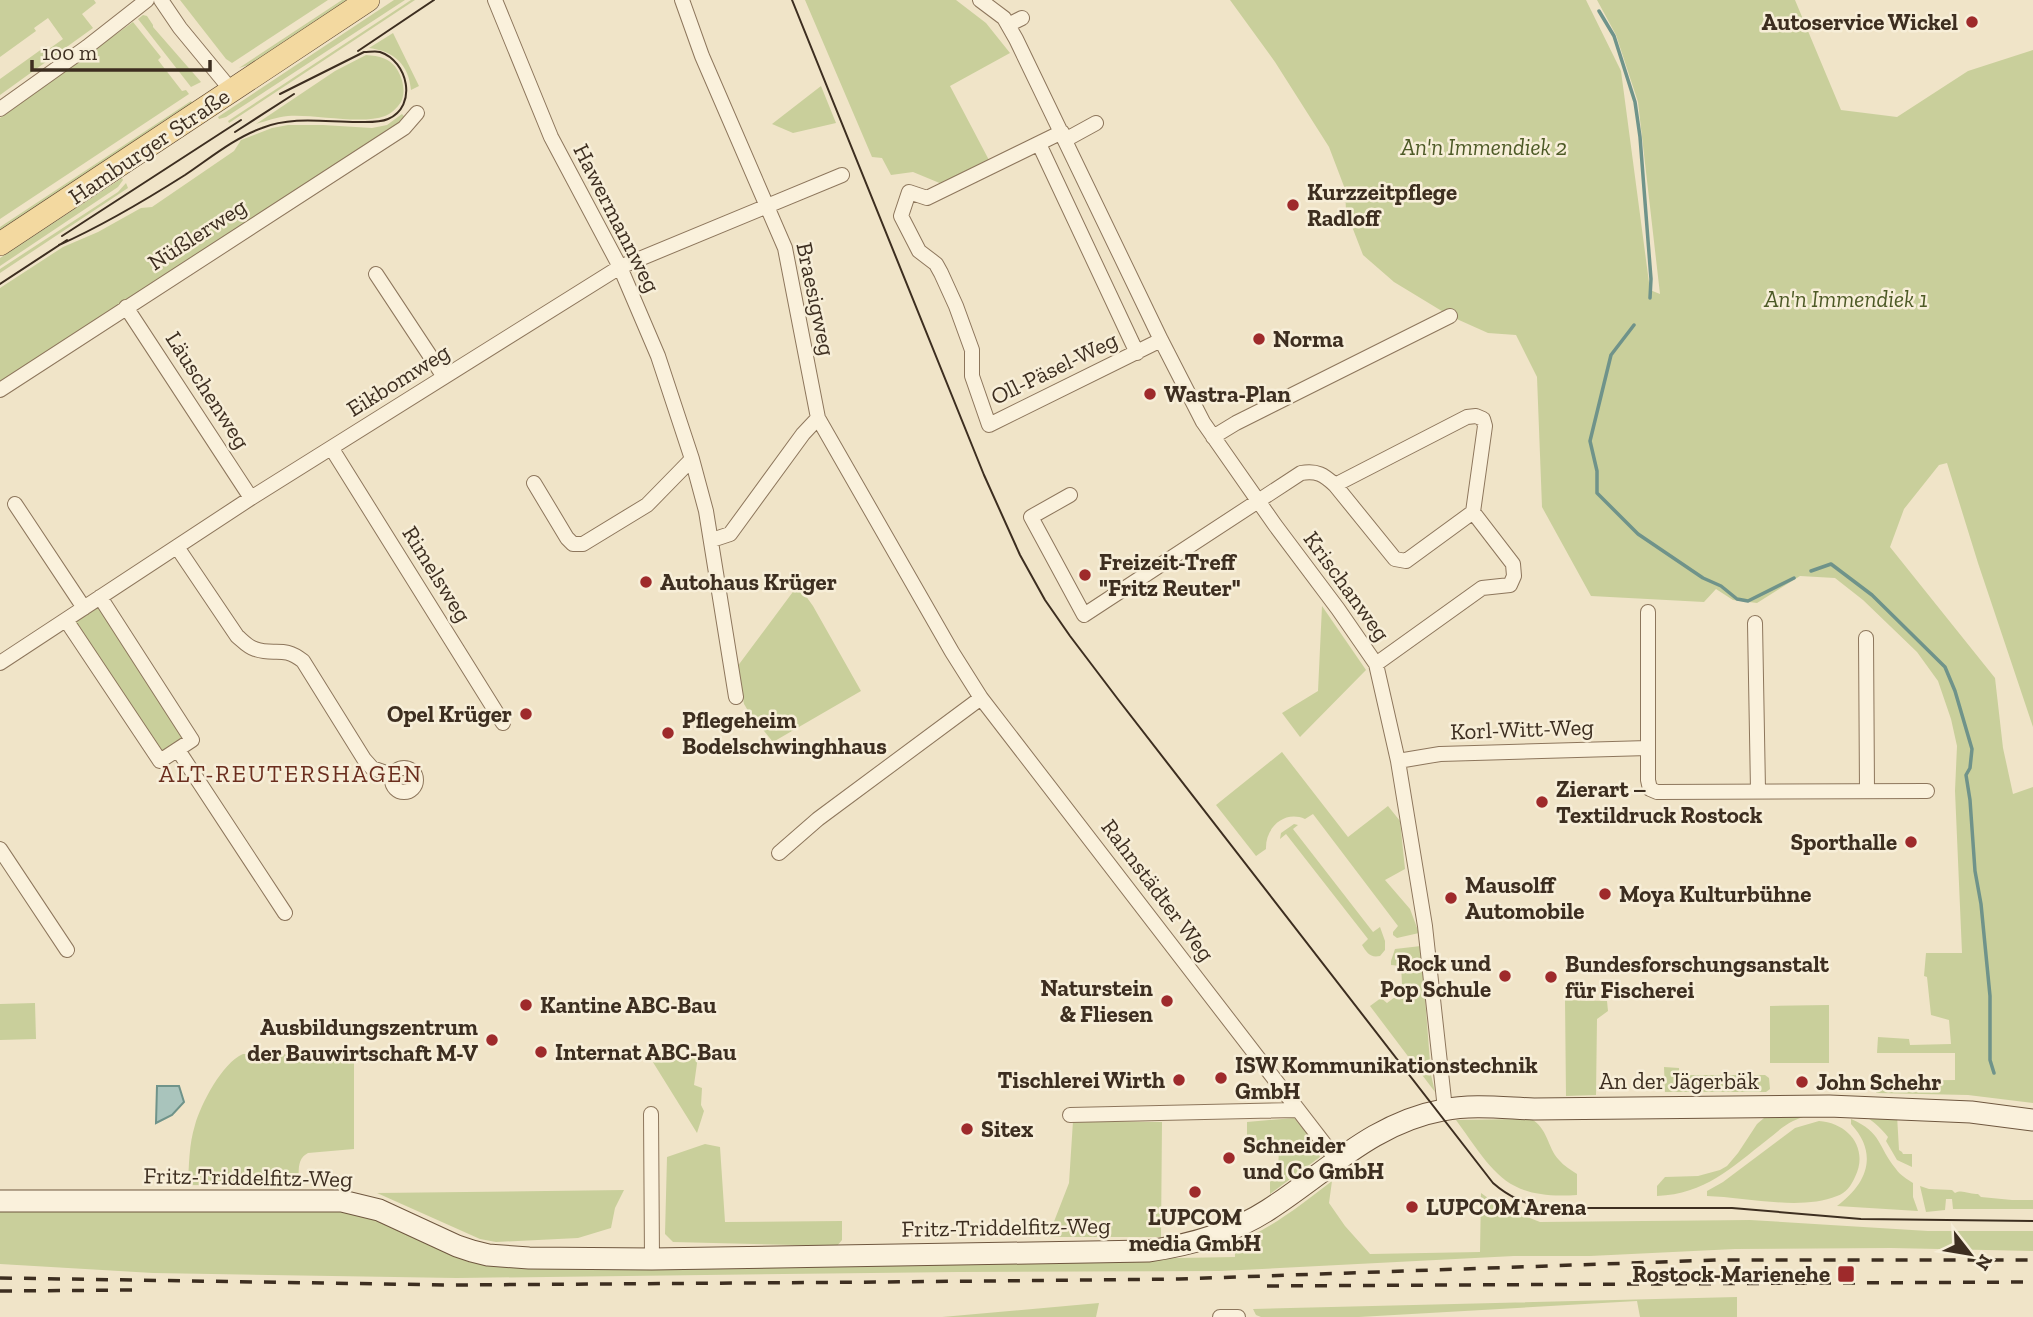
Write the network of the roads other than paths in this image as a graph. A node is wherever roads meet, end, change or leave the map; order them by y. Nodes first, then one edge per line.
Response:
1 (147, 0) edge
2 (161, 0) edge
3 (368, 0) edge
4 (495, 0) edge
5 (682, 0) edge
6 (980, 0) edge
7 (232, 91) junction
8 (0, 109) edge
9 (417, 113) dead end
10 (1096, 123) dead end
11 (1064, 136) junction
12 (1039, 144) junction
13 (842, 175) dead end
14 (767, 206) junction
15 (0, 244) edge
16 (620, 267) junction
17 (376, 274) dead end
18 (127, 307) junction
19 (1450, 316) dead end
20 (1161, 340) junction
21 (1138, 353) junction
22 (444, 377) junction
23 (0, 390) edge
24 (818, 418) junction
25 (1213, 437) junction
26 (332, 449) junction
27 (692, 459) junction
28 (534, 482) dead end
29 (1335, 485) junction
30 (1070, 495) dead end
31 (251, 498) junction
32 (1259, 500) junction
33 (15, 504) dead end
34 (1473, 512) junction
35 (712, 540) junction
36 (177, 547) junction
37 (100, 597) junction
38 (84, 608) junction
39 (1648, 612) dead end
40 (66, 620) junction
41 (1755, 623) dead end
42 (1866, 638) dead end
43 (0, 663) edge
44 (1376, 664) junction
45 (736, 697) dead end
46 (981, 698) junction
47 (503, 723) dead end
48 (1648, 748) junction
49 (178, 750) junction
50 (1398, 761) junction
51 (392, 775) dead end
52 (1758, 790) junction
53 (1867, 790) junction
54 (1927, 791) dead end
55 (0, 849) edge
56 (779, 853) dead end
57 (285, 914) dead end
58 (67, 950) dead end
59 (1298, 1110) junction
60 (1445, 1110) junction
61 (651, 1114) dead end
62 (1070, 1115) dead end
63 (2033, 1120) edge
64 (1336, 1159) junction
65 (0, 1201) edge
66 (652, 1259) junction
67 (1220, 1317) edge
68 (1238, 1317) edge

1 - 8 street
2 - 7 street
3 - 7 main road, Hamburger Straße
4 - 16 street, Hawermannweg
5 - 14 street, Braesigweg
6 - 11 street, Krischanweg
7 - 15 main road, Hamburger Straße
9 - 18 street, Nüßlerweg
10 - 11 street
11 - 12 street
11 - 20 street, Krischanweg
12 - 21 street, Oll-Päsel-Weg
12 - 21 street, Oll-Päsel-Weg
13 - 14 street, Eikbomweg
14 - 16 street, Eikbomweg
14 - 24 street, Braesigweg
16 - 22 street, Eikbomweg
16 - 27 street, Hawermannweg
17 - 22 street
18 - 23 street, Nüßlerweg
18 - 31 street, Läuschenweg
19 - 25 street
20 - 21 street, Oll-Päsel-Weg
20 - 25 street, Krischanweg
22 - 26 street, Eikbomweg
24 - 35 street
24 - 46 street, Rahnstädter Weg
25 - 32 street, Krischanweg
26 - 31 street, Eikbomweg
26 - 47 street, Rimelsweg
27 - 28 street
27 - 35 street, Hawermannweg
29 - 32 street
29 - 34 street
29 - 34 street
30 - 32 street
31 - 36 street, Eikbomweg
32 - 44 street, Krischanweg
33 - 38 street
34 - 44 street
35 - 45 street, Hawermannweg
36 - 37 street, Eikbomweg
36 - 51 street
37 - 38 street, Eikbomweg
37 - 49 street
38 - 40 street, Eikbomweg
39 - 48 street
40 - 43 street, Eikbomweg
40 - 49 street
41 - 52 street
42 - 53 street
44 - 50 street, Krischanweg
46 - 56 street
46 - 59 street, Rahnstädter Weg
48 - 50 street, Korl-Witt-Weg
48 - 52 street
49 - 57 street
50 - 60 street, Krischanweg
52 - 53 street
53 - 54 street
55 - 58 street
59 - 62 street
59 - 64 street, Rahnstädter Weg
60 - 63 street, An der Jägerbäk
60 - 64 street, An der Jägerbäk
61 - 66 street
64 - 66 street, Fritz-Triddelfitz-Weg
65 - 66 street, Fritz-Triddelfitz-Weg
67 - 68 street

